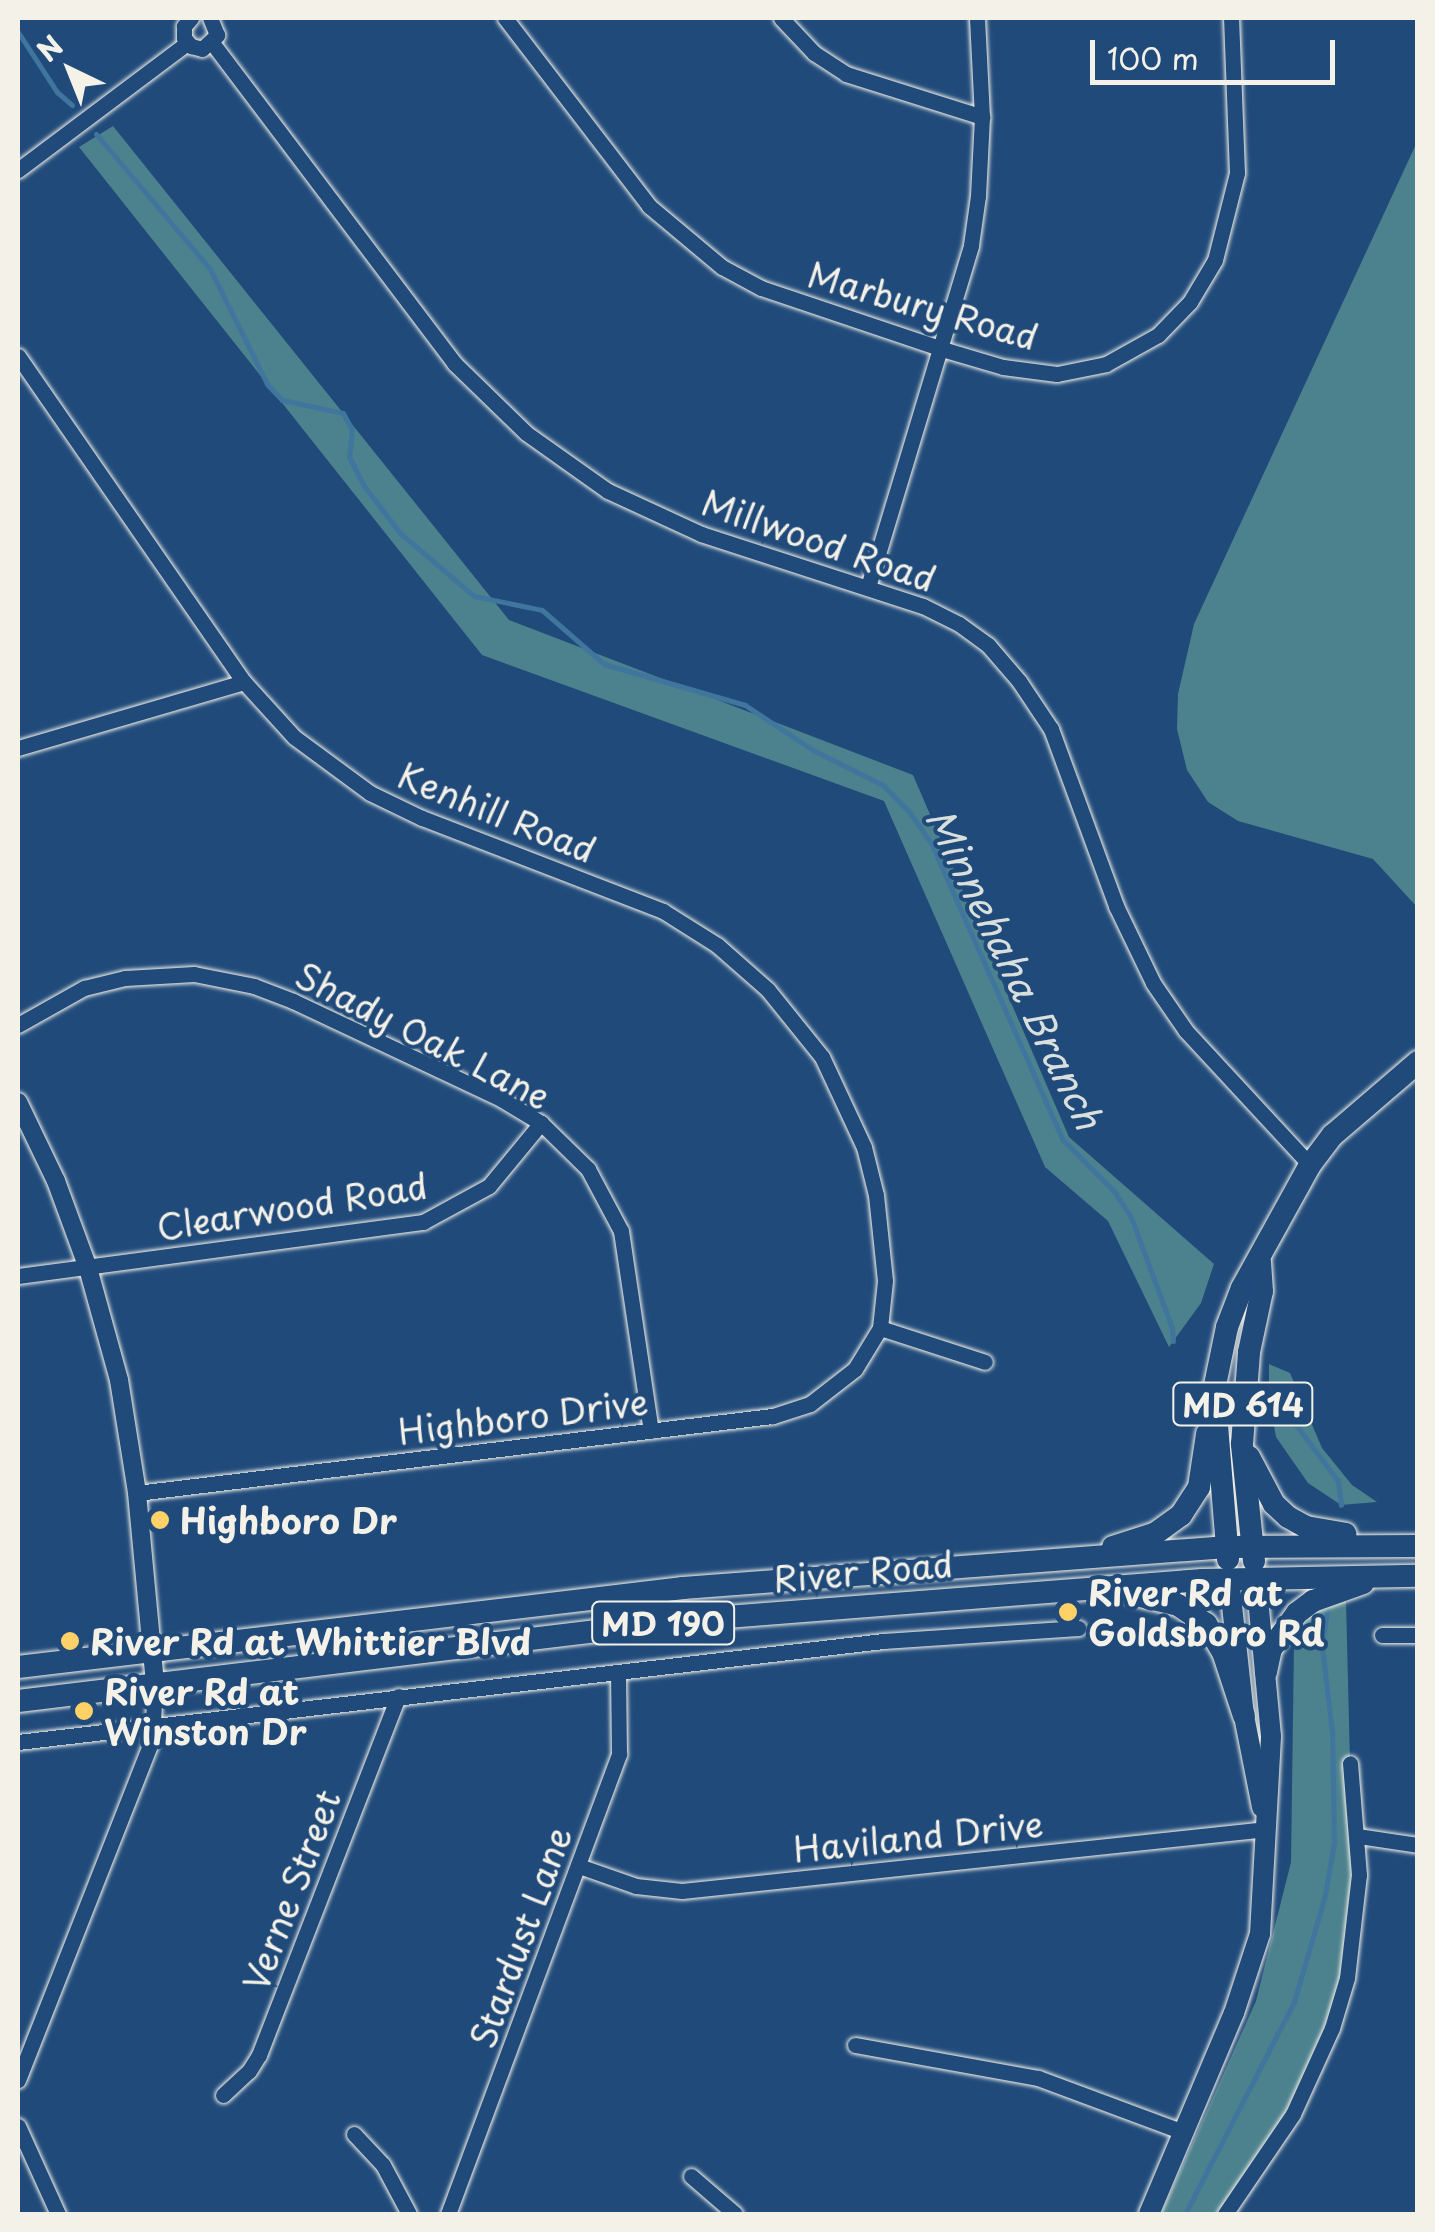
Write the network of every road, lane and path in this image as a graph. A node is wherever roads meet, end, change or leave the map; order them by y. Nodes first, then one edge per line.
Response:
1 (191, 18) edge
2 (505, 18) edge
3 (781, 18) edge
4 (976, 18) edge
5 (1230, 18) edge
6 (214, 19) edge
7 (187, 42) junction
8 (212, 44) junction
9 (982, 117) junction
10 (18, 170) edge
11 (942, 349) junction
12 (18, 356) edge
13 (868, 587) junction
14 (244, 682) junction
15 (18, 748) edge
16 (18, 1025) edge
17 (1418, 1062) edge
18 (18, 1102) edge
19 (541, 1123) junction
20 (1310, 1166) junction
21 (1260, 1262) junction
22 (88, 1268) junction
23 (18, 1276) edge
24 (880, 1328) junction
25 (985, 1362) dead end
26 (1214, 1390) junction
27 (651, 1430) junction
28 (1242, 1444) junction
29 (136, 1493) junction
30 (1418, 1545) edge
31 (1253, 1546) junction
32 (1226, 1547) junction
33 (1026, 1562) junction
34 (1384, 1576) junction
35 (1418, 1576) edge
36 (1256, 1577) junction
37 (1230, 1578) junction
38 (1099, 1588) junction
39 (1078, 1628) dead end
40 (1418, 1635) edge
41 (1382, 1636) dead end
42 (154, 1648) junction
43 (18, 1667) edge
44 (1266, 1672) junction
45 (618, 1675) junction
46 (155, 1684) junction
47 (398, 1696) junction
48 (18, 1701) edge
49 (1244, 1716) junction
50 (153, 1723) junction
51 (18, 1742) edge
52 (1350, 1763) dead end
53 (1267, 1829) junction
54 (1358, 1836) junction
55 (1418, 1845) edge
56 (579, 1866) junction
57 (855, 2046) dead end
58 (18, 2080) edge
59 (222, 2095) dead end
60 (18, 2126) edge
61 (1183, 2132) junction
62 (354, 2134) dead end
63 (691, 2176) dead end
64 (58, 2214) edge
65 (409, 2214) edge
66 (448, 2214) edge
67 (735, 2214) edge
68 (1149, 2214) edge
69 (1224, 2214) edge

1 - 7 street
2 - 11 street, Marbury Road
3 - 9 street
4 - 9 street
5 - 11 street, Marbury Road
6 - 8 street
7 - 8 street
7 - 10 street
8 - 13 street, Millwood Road
9 - 11 street
11 - 13 street
12 - 14 street, Kenhill Road
13 - 20 street, Millwood Road
14 - 15 street
14 - 24 street, Kenhill Road
16 - 19 street, Shady Oak Lane
17 - 20 main road, MD 614
18 - 22 street
19 - 22 street, Clearwood Road
19 - 27 street, Shady Oak Lane
20 - 21 main road, MD 614
21 - 26 main road, MD 614
21 - 28 main road, MD 614
22 - 23 street, Clearwood Road
22 - 29 street
24 - 25 street
24 - 27 street, Highboro Drive
26 - 32 main road, MD 614
26 - 33 main road
27 - 29 street, Highboro Drive
28 - 30 main road
28 - 31 main road, MD 614
29 - 42 street
30 - 31 main road, River Road / MD 190
31 - 32 main road, River Road / MD 190
31 - 36 main road, MD 614
32 - 33 main road, River Road / MD 190
32 - 37 main road, MD 614
33 - 42 main road, River Road / MD 190
34 - 35 main road, River Road / MD 190
34 - 36 main road, River Road / MD 190
34 - 44 main road
36 - 37 main road, River Road / MD 190
36 - 44 main road, MD 614
37 - 38 main road, River Road / MD 190
37 - 49 main road, MD 614
38 - 46 main road, River Road / MD 190
38 - 49 main road
39 - 45 street
40 - 41 street
42 - 43 main road, River Road / MD 190
42 - 46 street
44 - 53 main road, MD 614
45 - 47 street
45 - 56 street, Stardust Lane
46 - 48 main road, River Road / MD 190
46 - 50 street
47 - 50 street
47 - 59 street, Verne Street
49 - 53 main road, MD 614
50 - 51 street
50 - 58 street
52 - 54 street
53 - 56 street, Haviland Drive
53 - 61 main road, MD 614
54 - 55 street
54 - 69 street
56 - 66 street, Stardust Lane
57 - 61 street
60 - 64 street
61 - 68 main road, MD 614
62 - 65 street
63 - 67 street

